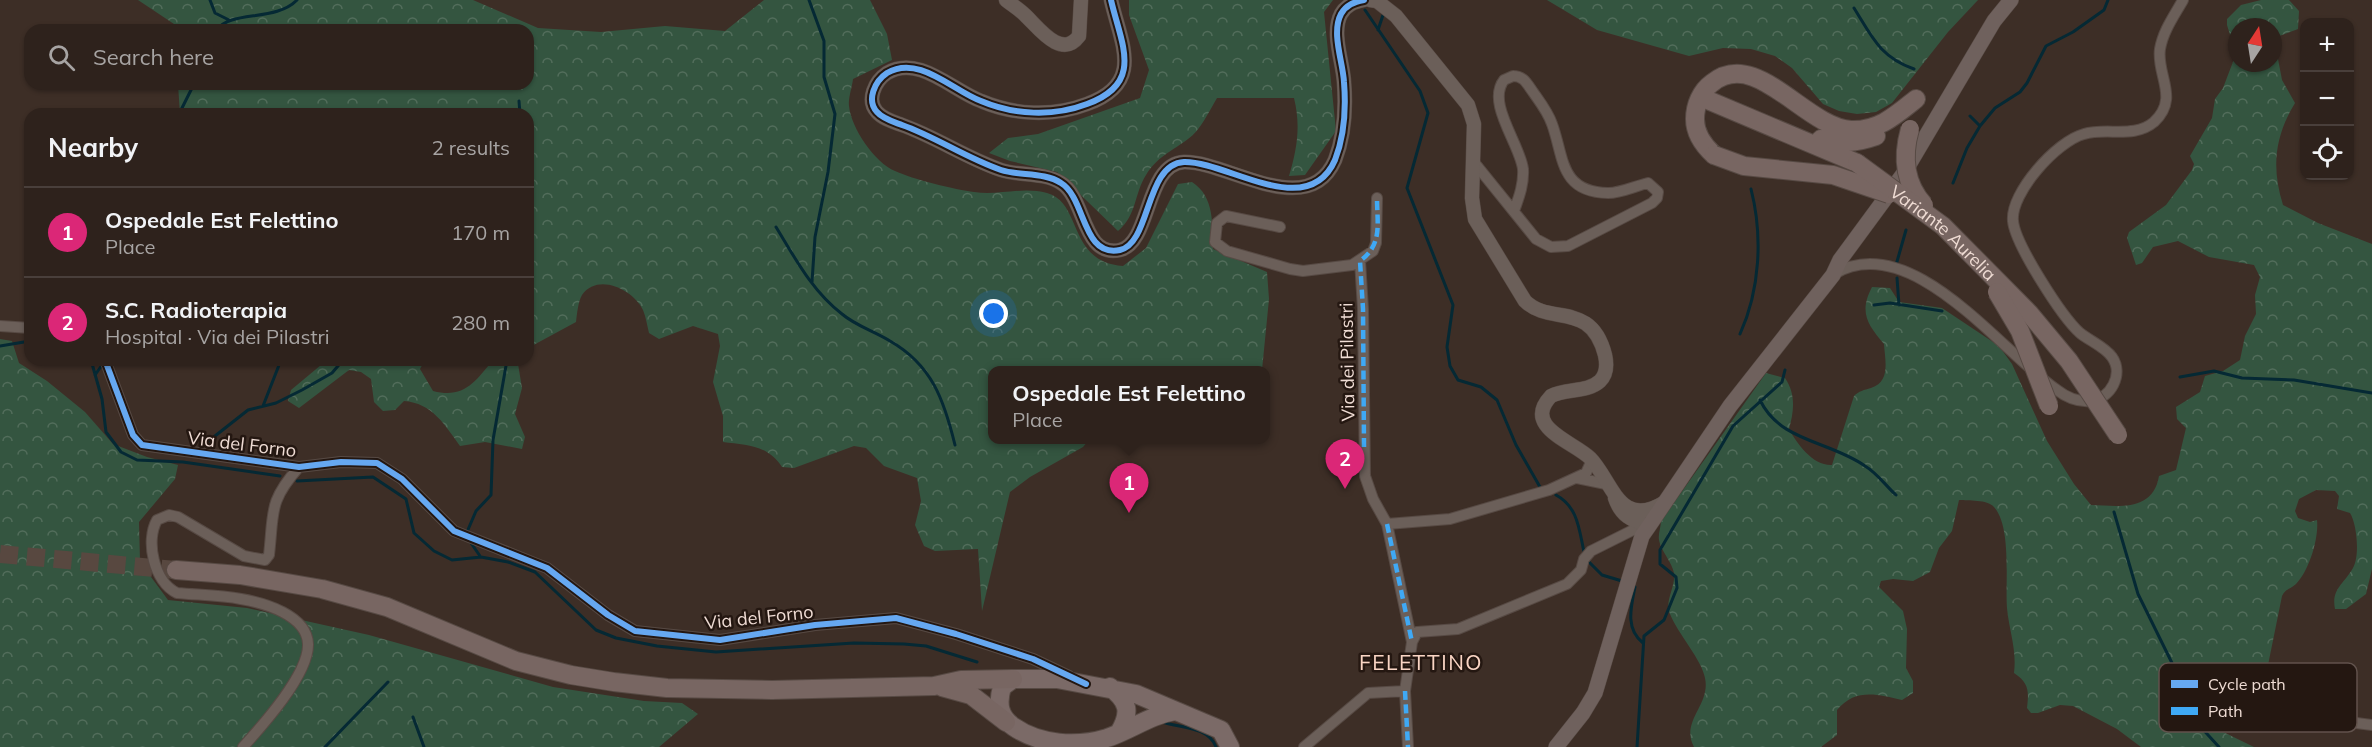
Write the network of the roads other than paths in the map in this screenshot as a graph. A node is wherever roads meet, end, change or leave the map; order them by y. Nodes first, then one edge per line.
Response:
1 (1006, 0) edge
2 (1081, 0) edge
3 (1112, 0) edge
4 (1364, 0) edge
5 (1370, 0) edge
6 (2011, 0) edge
7 (2182, 0) edge
8 (1916, 99) junction
9 (1710, 101) dead end
10 (1782, 131) junction
11 (1473, 161) junction
12 (1377, 198) dead end
13 (1514, 211) junction
14 (1943, 226) junction
15 (1280, 227) dead end
16 (1974, 258) junction
17 (1360, 261) junction
18 (1833, 275) junction
19 (0, 326) edge
20 (24, 327) edge
21 (107, 366) edge
22 (2050, 412) dead end
23 (2118, 435) dead end
24 (1592, 460) junction
25 (298, 467) junction
26 (1577, 478) junction
27 (1606, 484) junction
28 (1665, 502) junction
29 (1633, 520) junction
30 (1388, 524) junction
31 (1650, 524) junction
32 (1640, 544) junction
33 (176, 570) tunnel mouth
34 (1412, 642) junction
35 (1033, 659) junction
36 (1022, 679) junction
37 (1086, 684) junction
38 (934, 686) junction
39 (1110, 687) junction
40 (1405, 691) junction
41 (1175, 711) junction
42 (1006, 722) junction
43 (2357, 723) edge
44 (2372, 724) edge
45 (1119, 733) junction
46 (243, 747) edge
47 (1230, 747) edge
48 (1304, 747) edge
49 (1408, 747) edge
50 (1556, 747) edge

1 - 2 street
3 - 4 street
5 - 11 street
6 - 18 main road, bridge
7 - 18 street
8 - 10 highway
8 - 14 highway, bridge
8 - 14 highway, bridge
9 - 10 highway, Variante Aurelia
10 - 14 highway, Variante Aurelia, bridge
11 - 13 street
11 - 24 street
12 - 17 street
13 - 13 street
14 - 16 highway, Variante Aurelia, bridge
15 - 17 street
16 - 22 highway, bridge
16 - 23 highway, Variante Aurelia, bridge
17 - 30 street, Via dei Pilastri
18 - 28 main road
19 - 20 street
21 - 25 street, Via del Forno
24 - 26 street
24 - 27 street
25 - 35 street, Via del Forno
25 - 46 street, Via del Forno
26 - 27 street
26 - 30 street
27 - 29 street
28 - 29 street
28 - 31 main road
29 - 31 street
29 - 32 street
29 - 34 street
30 - 34 street, Via dei Pilastri
31 - 32 main road
32 - 50 main road
33 - 38 highway
34 - 40 street, Via dei Pilastri
35 - 36 street
35 - 37 street, Via del Forno
36 - 37 main road
36 - 38 highway
36 - 42 main road
37 - 39 main road
38 - 42 highway
39 - 41 main road
39 - 45 main road
40 - 48 street
40 - 49 street, Via dei Pilastri
41 - 45 main road
41 - 47 main road
42 - 45 main road
43 - 44 street

